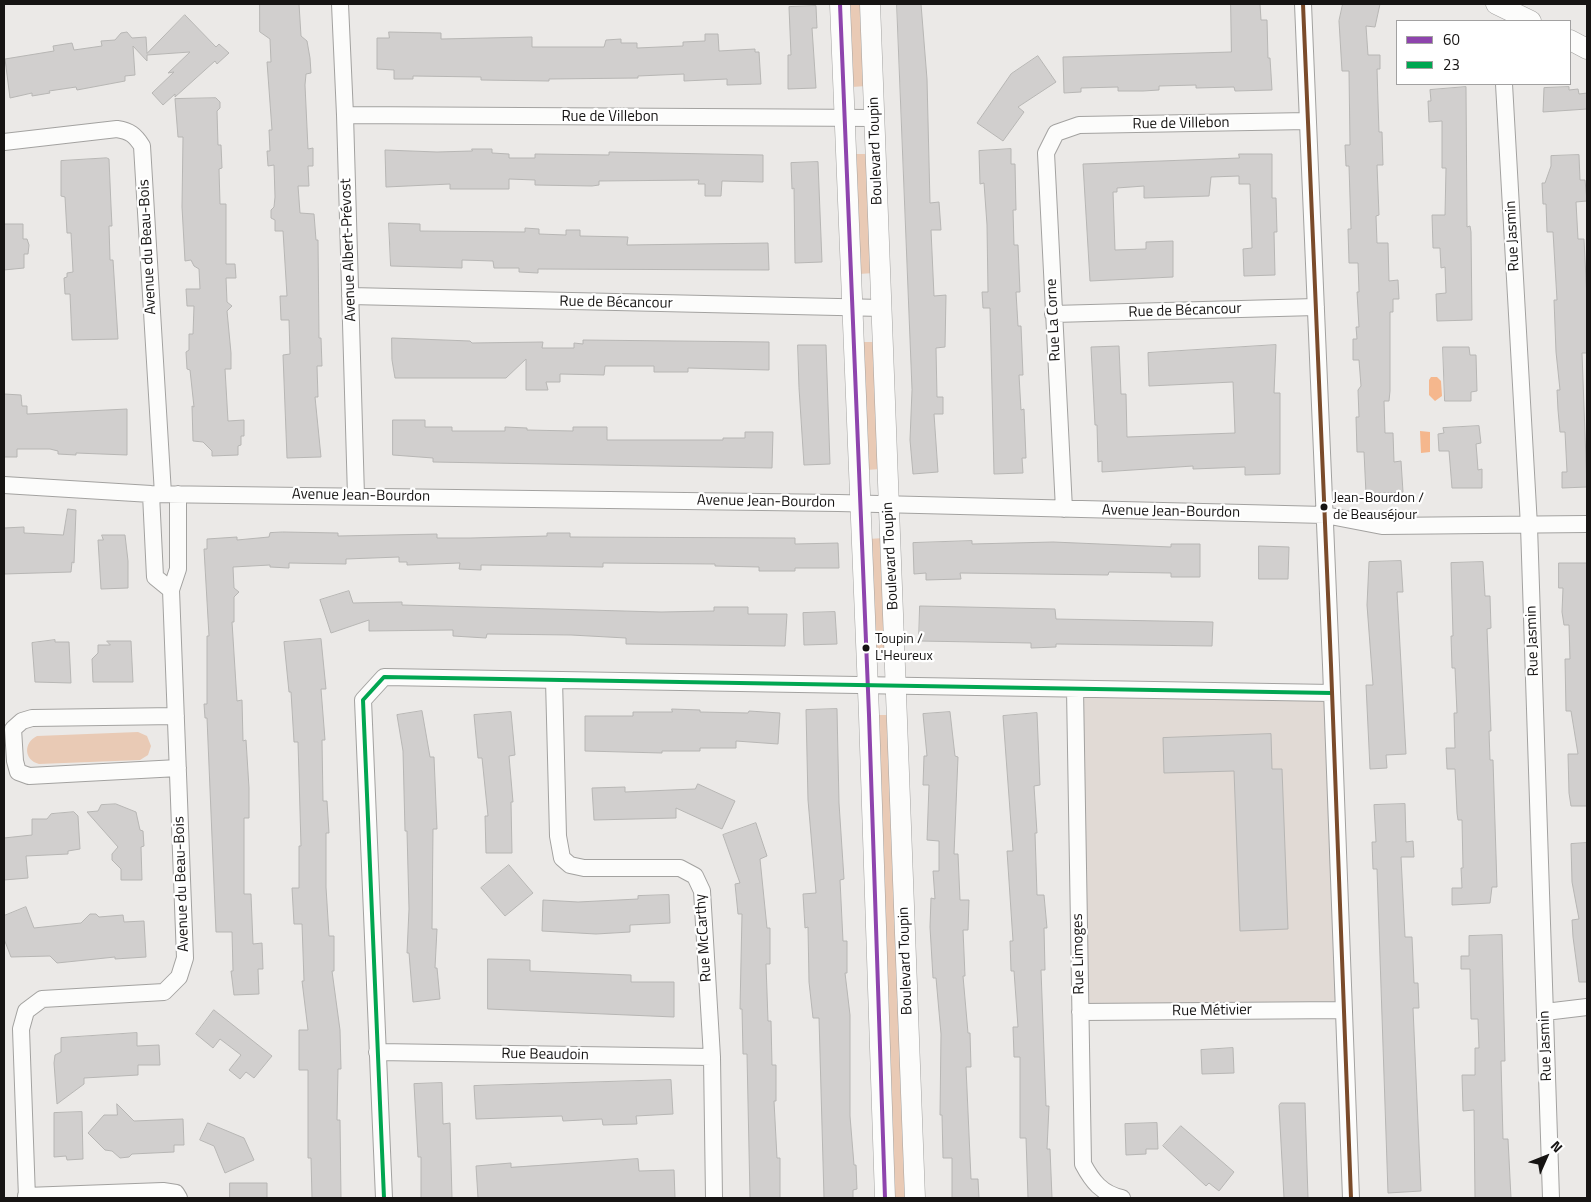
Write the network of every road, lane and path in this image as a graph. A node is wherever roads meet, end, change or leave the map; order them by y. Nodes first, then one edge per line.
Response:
1 (340, 4) edge
2 (840, 4) edge
3 (870, 4) edge
4 (1303, 4) edge
5 (1505, 10) edge
6 (1529, 20) edge
7 (1571, 41) edge
8 (1587, 49) edge
9 (1504, 85) edge
10 (346, 115) junction
11 (875, 118) junction
12 (845, 119) junction
13 (1308, 121) junction
14 (1056, 133) joint
15 (4, 142) edge
16 (350, 296) junction
17 (1316, 307) junction
18 (854, 308) junction
19 (882, 308) junction
20 (1053, 314) junction
21 (4, 485) edge
22 (164, 494) junction
23 (356, 496) junction
24 (860, 504) junction
25 (888, 505) junction
26 (1064, 509) junction
27 (1325, 514) junction
28 (1587, 524) edge
29 (1529, 526) junction
30 (171, 590) junction
31 (554, 680) junction
32 (868, 684) junction
33 (896, 684) junction
34 (1075, 689) junction
35 (1332, 693) junction
36 (176, 716) junction
37 (178, 768) junction
38 (1587, 1007) edge
39 (1344, 1010) junction
40 (1080, 1012) junction
41 (1545, 1012) junction
42 (377, 1052) junction
43 (712, 1057) junction
44 (27, 1197) edge
45 (179, 1198) edge
46 (384, 1198) edge
47 (714, 1198) edge
48 (885, 1198) edge
49 (915, 1198) edge
50 (1122, 1198) edge
51 (1351, 1198) edge
52 (1551, 1198) edge

1 - 10 street, Avenue Albert-Prévost
2 - 12 street, Boulevard Toupin
3 - 11 street, Boulevard Toupin
4 - 13 street
5 - 6 street
7 - 8 street
9 - 29 street, Rue Jasmin
10 - 12 street, Rue de Villebon
10 - 16 street, Avenue Albert-Prévost
11 - 12 street, Rue de Villebon
11 - 19 street, Boulevard Toupin
12 - 18 street, Boulevard Toupin
13 - 14 street, Rue de Villebon
13 - 17 street
14 - 20 street, Rue La Corne
15 - 22 street, Avenue du Beau-Bois
16 - 18 street, Rue de Bécancour
16 - 23 street, Avenue Albert-Prévost
17 - 20 street, Rue de Bécancour
17 - 27 street
18 - 19 street, Rue de Bécancour
18 - 24 street, Boulevard Toupin
19 - 25 street, Boulevard Toupin
20 - 26 street, Rue La Corne
21 - 22 street, Avenue Jean-Bourdon
22 - 23 street, Avenue Jean-Bourdon
22 - 30 street, Avenue du Beau-Bois
22 - 30 street, Avenue du Beau-Bois
23 - 24 street, Avenue Jean-Bourdon
24 - 25 street, Avenue Jean-Bourdon
24 - 32 street, Boulevard Toupin
25 - 26 street, Avenue Jean-Bourdon
25 - 33 street, Boulevard Toupin
26 - 27 street, Avenue Jean-Bourdon
27 - 29 street, Avenue Jean-Bourdon
27 - 35 street
28 - 29 street, Avenue Jean-Bourdon
29 - 41 street, Rue Jasmin
30 - 36 street, Avenue du Beau-Bois
31 - 32 street
31 - 42 street
31 - 43 street, Rue McCarthy
32 - 33 street
32 - 48 street, Boulevard Toupin
33 - 34 street
33 - 49 street, Boulevard Toupin
34 - 35 street
34 - 40 street, Rue Limoges
35 - 39 street
36 - 37 street, Avenue du Beau-Bois
36 - 37 street
37 - 44 street, Avenue du Beau-Bois
38 - 41 street
39 - 40 street, Rue Métivier
39 - 51 street
40 - 50 street, Rue Limoges
41 - 52 street, Rue Jasmin
42 - 43 street, Rue Beaudoin
42 - 46 street
43 - 47 street, Rue McCarthy
44 - 45 street

